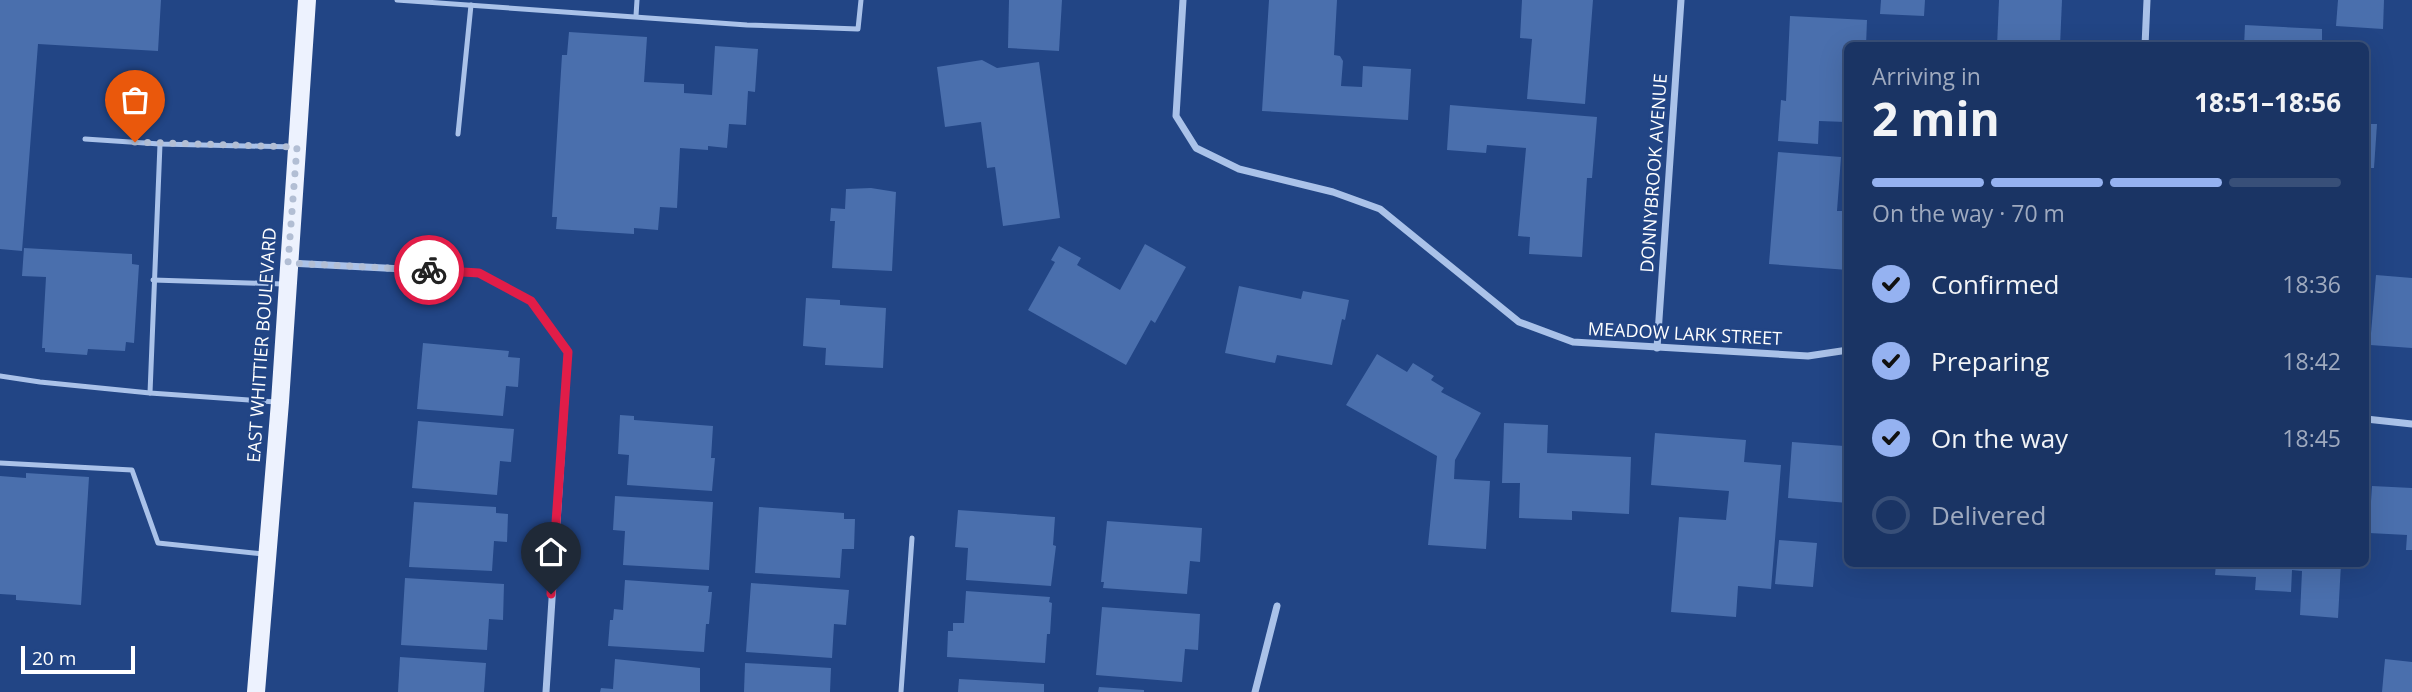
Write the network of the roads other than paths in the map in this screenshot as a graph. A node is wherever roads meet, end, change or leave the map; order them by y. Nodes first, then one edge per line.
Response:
1 (307, 0) edge
2 (397, 0) edge
3 (638, 0) edge
4 (861, 0) edge
5 (1183, 0) edge
6 (1681, 0) edge
7 (2147, 0) edge
8 (471, 5) junction
9 (636, 16) junction
10 (2144, 42) edge
11 (458, 134) dead end
12 (85, 139) dead end
13 (160, 144) junction
14 (297, 147) junction
15 (288, 263) junction
16 (153, 280) junction
17 (287, 284) junction
18 (1657, 348) junction
19 (1844, 352) edge
20 (0, 376) edge
21 (150, 393) junction
22 (280, 402) junction
23 (2369, 419) edge
24 (2412, 424) edge
25 (0, 463) edge
26 (912, 538) dead end
27 (266, 554) junction
28 (1277, 606) dead end
29 (256, 692) edge
30 (545, 692) edge
31 (901, 692) edge
32 (1255, 692) edge

1 - 14 main road, EAST WHITTIER BOULEVARD
2 - 8 lane
3 - 9 lane
4 - 9 lane
5 - 18 street, MEADOW LARK STREET
6 - 18 street, DONNYBROOK AVENUE
7 - 10 street
8 - 9 lane
8 - 11 lane
12 - 13 lane
13 - 14 lane
13 - 16 lane
14 - 15 main road, EAST WHITTIER BOULEVARD
15 - 17 main road, EAST WHITTIER BOULEVARD
15 - 30 street
16 - 17 lane
16 - 21 lane
17 - 22 main road, EAST WHITTIER BOULEVARD
18 - 19 street, MEADOW LARK STREET
20 - 21 lane
21 - 22 lane
22 - 27 main road, EAST WHITTIER BOULEVARD
23 - 24 street
25 - 27 lane
26 - 31 lane
27 - 29 main road, EAST WHITTIER BOULEVARD
28 - 32 street

